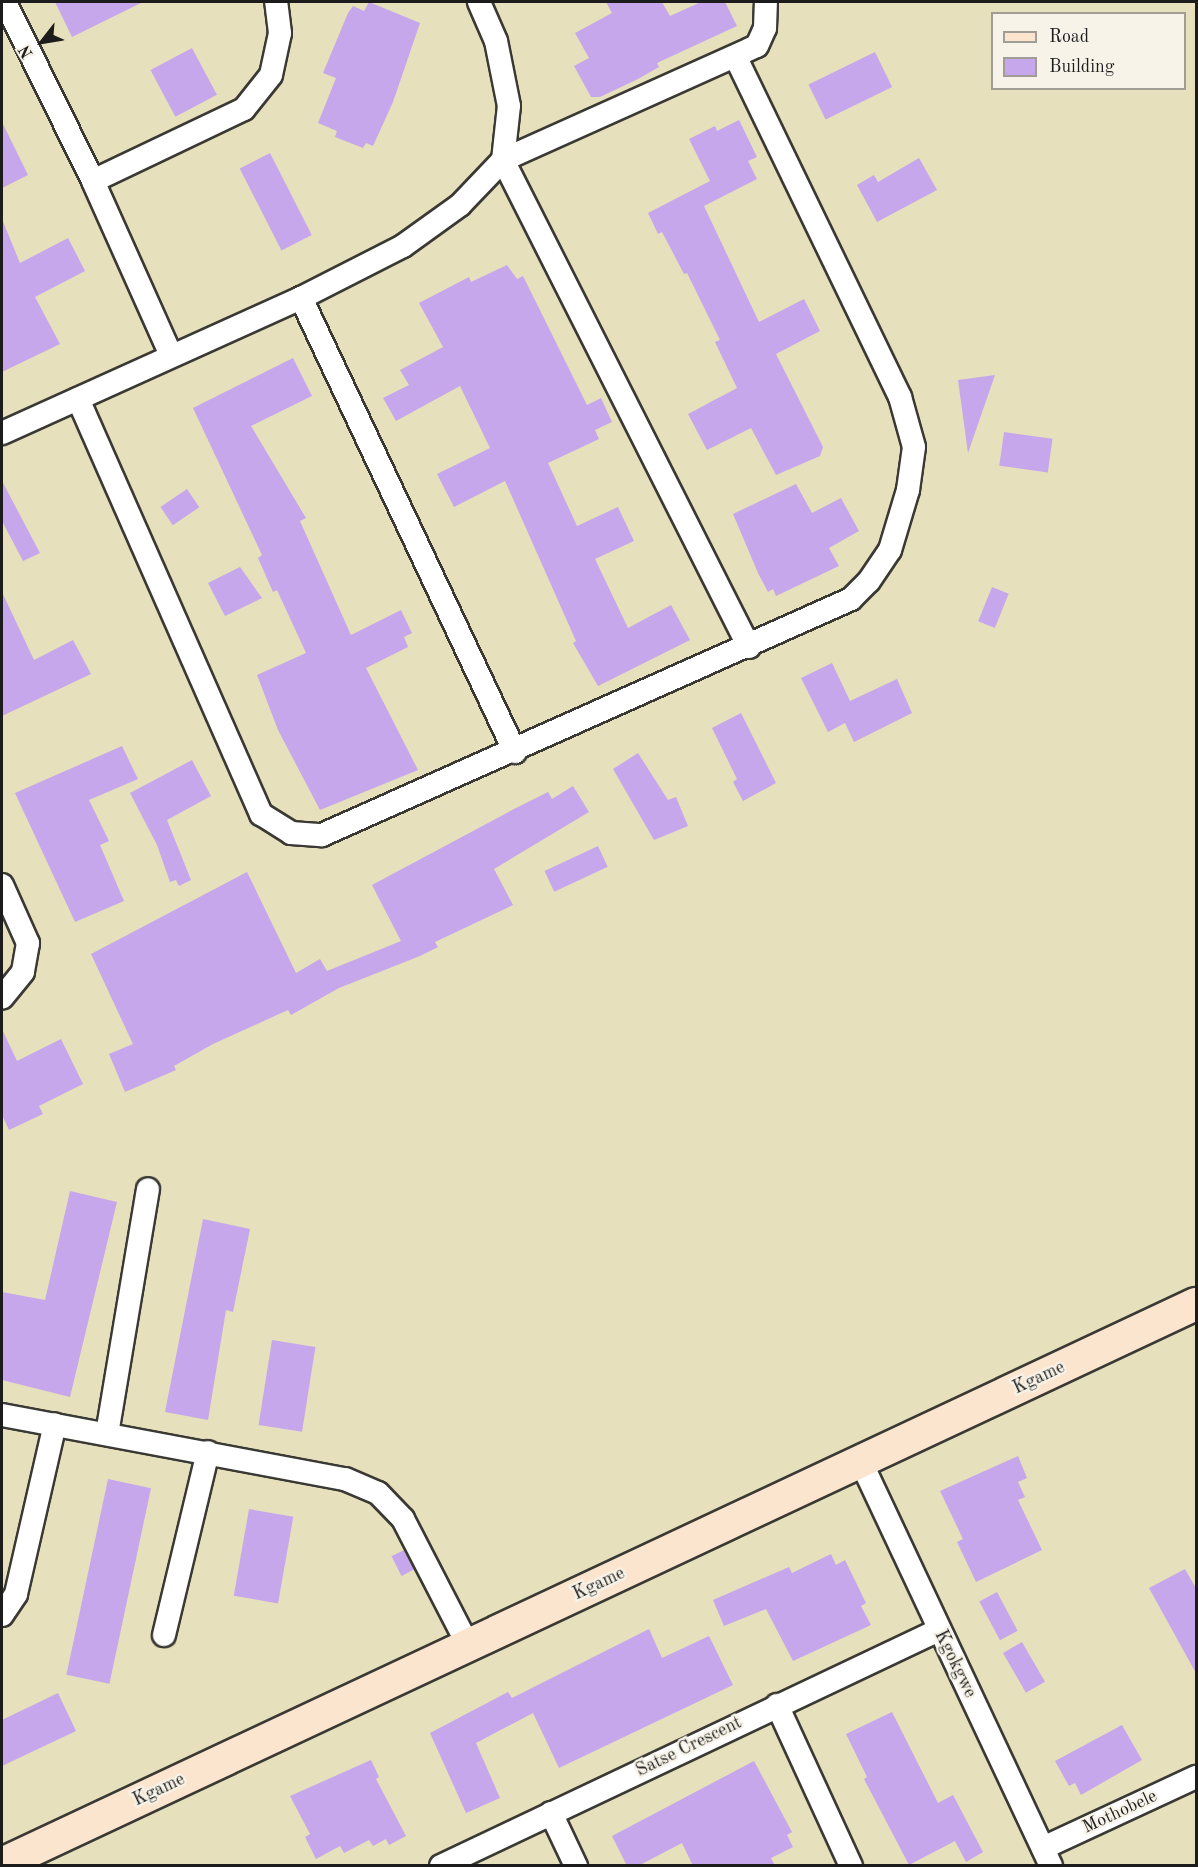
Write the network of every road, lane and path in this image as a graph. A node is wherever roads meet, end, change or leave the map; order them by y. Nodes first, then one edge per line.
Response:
1 (5, 2) edge
2 (276, 2) edge
3 (479, 2) edge
4 (766, 2) edge
5 (736, 58) junction
6 (503, 160) junction
7 (93, 181) junction
8 (301, 298) junction
9 (171, 355) junction
10 (78, 399) junction
11 (2, 433) edge
12 (749, 647) junction
13 (515, 752) junction
14 (2, 885) edge
15 (2, 998) edge
16 (148, 1190) dead end
17 (1197, 1304) edge
18 (2, 1415) edge
19 (55, 1424) junction
20 (108, 1434) junction
21 (208, 1452) junction
22 (861, 1462) junction
23 (2, 1614) edge
24 (939, 1630) junction
25 (164, 1635) dead end
26 (468, 1645) junction
27 (777, 1705) junction
28 (1197, 1777) edge
29 (551, 1813) junction
30 (1047, 1857) edge
31 (2, 1864) edge
32 (441, 1866) edge
33 (576, 1866) edge
34 (851, 1866) edge

1 - 7 street
2 - 7 street
3 - 6 street
4 - 5 street
5 - 6 street
5 - 12 street
6 - 8 street
6 - 12 street
7 - 9 street
8 - 9 street
8 - 13 street
9 - 10 street
10 - 11 street
10 - 13 street
12 - 13 street
14 - 15 street
16 - 20 street
17 - 22 street, Kgame
18 - 19 street
19 - 20 street
19 - 23 street
20 - 21 street
21 - 25 street
21 - 26 street
22 - 24 street, Kgokgwe
22 - 26 street, Kgame
24 - 27 street, Satse Crescent
24 - 30 street, Kgokgwe
26 - 31 street, Kgame
27 - 29 street, Satse Crescent
27 - 34 street
28 - 30 street, Mothobele
29 - 32 street, Satse Crescent
29 - 33 street

